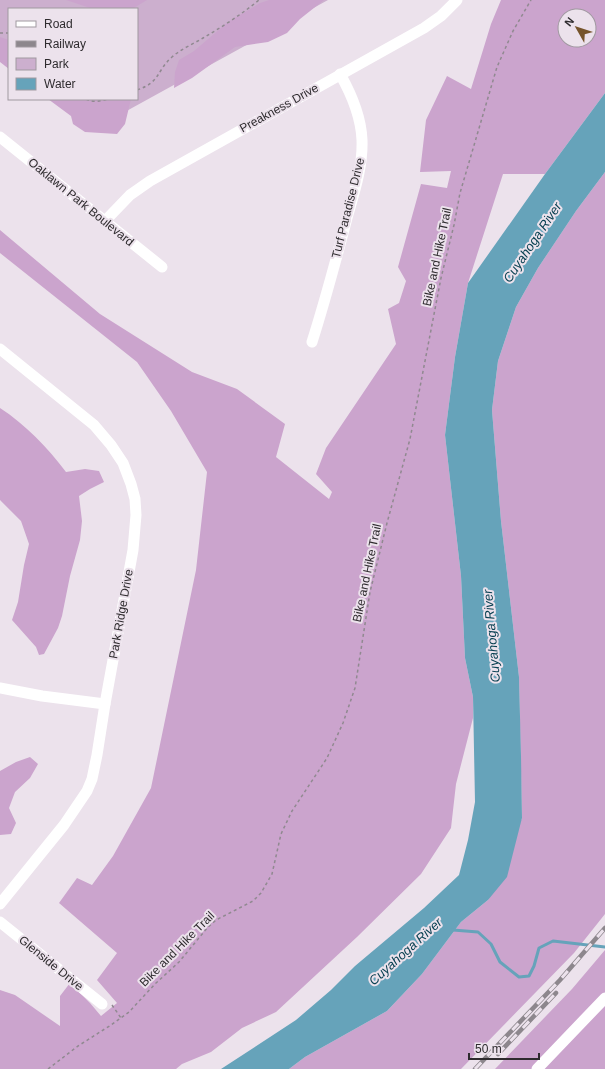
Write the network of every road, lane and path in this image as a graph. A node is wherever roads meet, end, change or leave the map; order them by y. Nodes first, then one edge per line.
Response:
1 (259, 0) edge
2 (457, 0) edge
3 (531, 0) edge
4 (340, 74) junction
5 (138, 90) edge
6 (88, 100) edge
7 (105, 100) edge
8 (0, 137) edge
9 (105, 221) junction
10 (162, 267) dead end
11 (312, 342) dead end
12 (0, 349) edge
13 (0, 688) edge
14 (105, 704) junction
15 (0, 904) edge
16 (0, 922) edge
17 (605, 998) edge
18 (102, 1004) joint
19 (121, 1018) junction
20 (48, 1069) edge
21 (537, 1069) edge

1 - 5 path
2 - 4 street, Preakness Drive
3 - 19 path, Bike and Hike Trail
4 - 9 street, Preakness Drive
4 - 11 street, Turf Paradise Drive
6 - 7 path
8 - 9 street, Oaklawn Park Boulevard
9 - 10 street, Oaklawn Park Boulevard
12 - 14 street, Park Ridge Drive
13 - 14 street
14 - 15 street, Park Ridge Drive
16 - 18 street, Glenside Drive
17 - 21 street
18 - 19 path
19 - 20 path, Bike and Hike Trail

